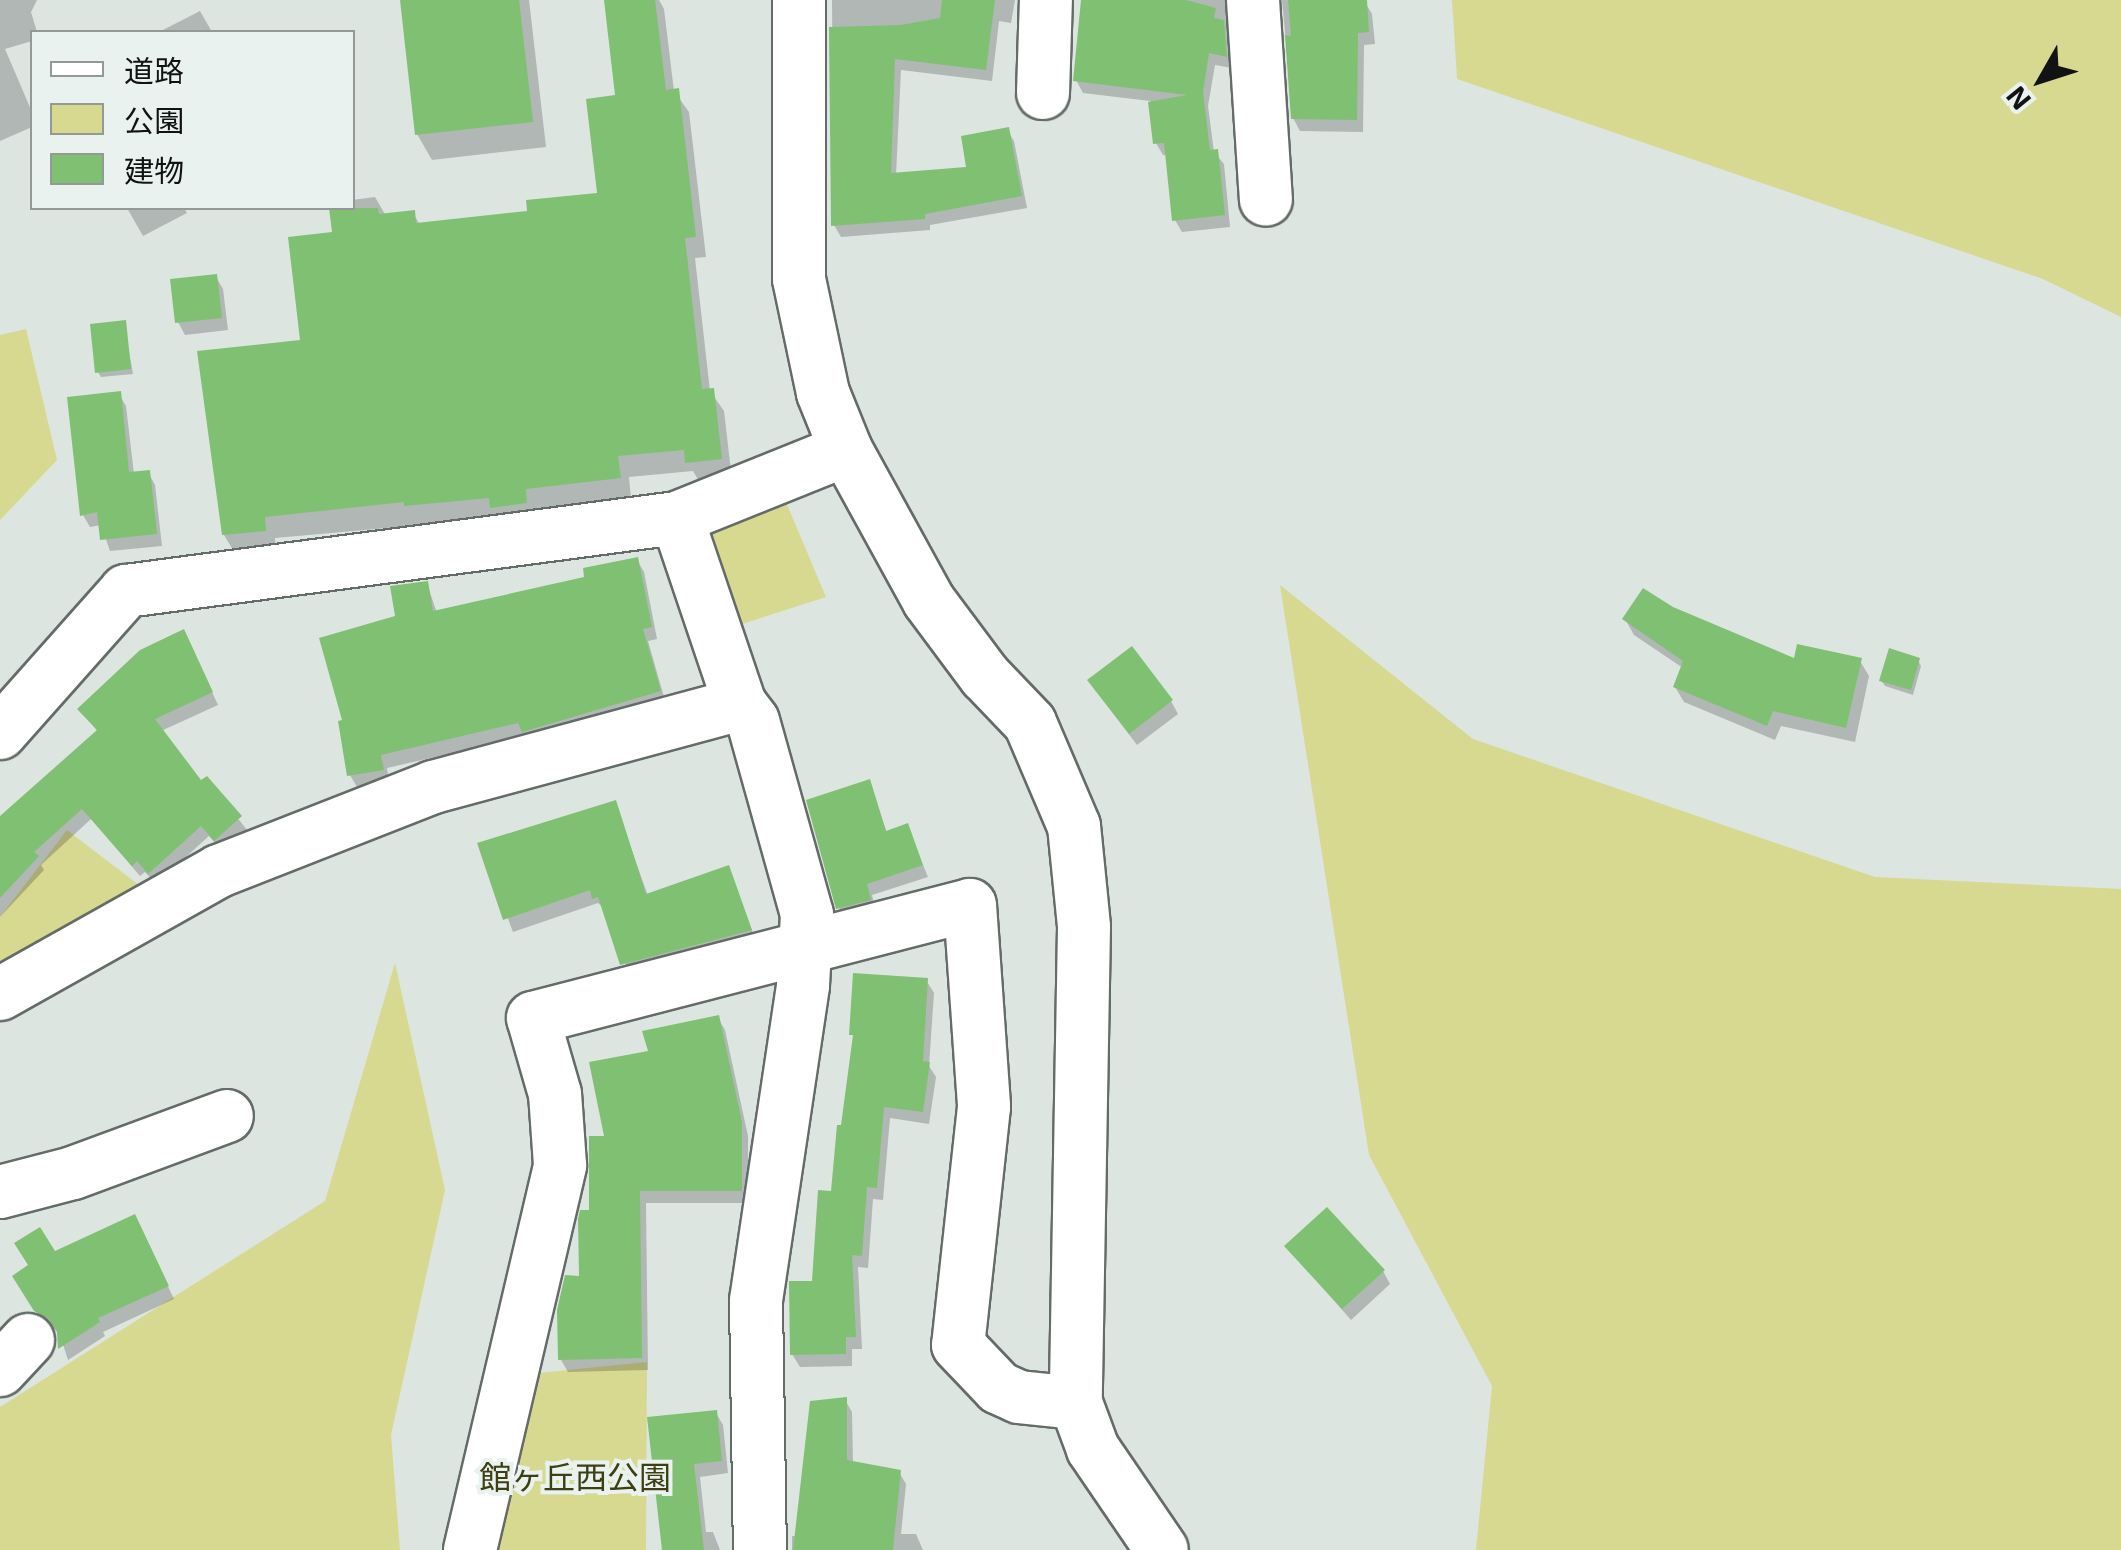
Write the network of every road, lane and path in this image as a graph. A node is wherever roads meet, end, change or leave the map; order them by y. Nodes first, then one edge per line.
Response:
1 (799, 0) edge
2 (1046, 0) edge
3 (1252, 0) edge
4 (1042, 94) dead end
5 (1266, 200) dead end
6 (846, 450) junction
7 (677, 518) junction
8 (740, 704) junction
9 (0, 733) edge
10 (805, 948) junction
11 (0, 994) edge
12 (227, 1116) dead end
13 (0, 1192) edge
14 (1076, 1402) junction
15 (470, 1550) edge
16 (760, 1550) edge
17 (1162, 1550) edge

1 - 6 street
2 - 4 street
3 - 5 street
6 - 7 street
6 - 14 street
7 - 8 street
7 - 9 street
8 - 10 street
8 - 11 street
10 - 14 street
10 - 15 street
10 - 16 street
12 - 13 street
14 - 17 street

